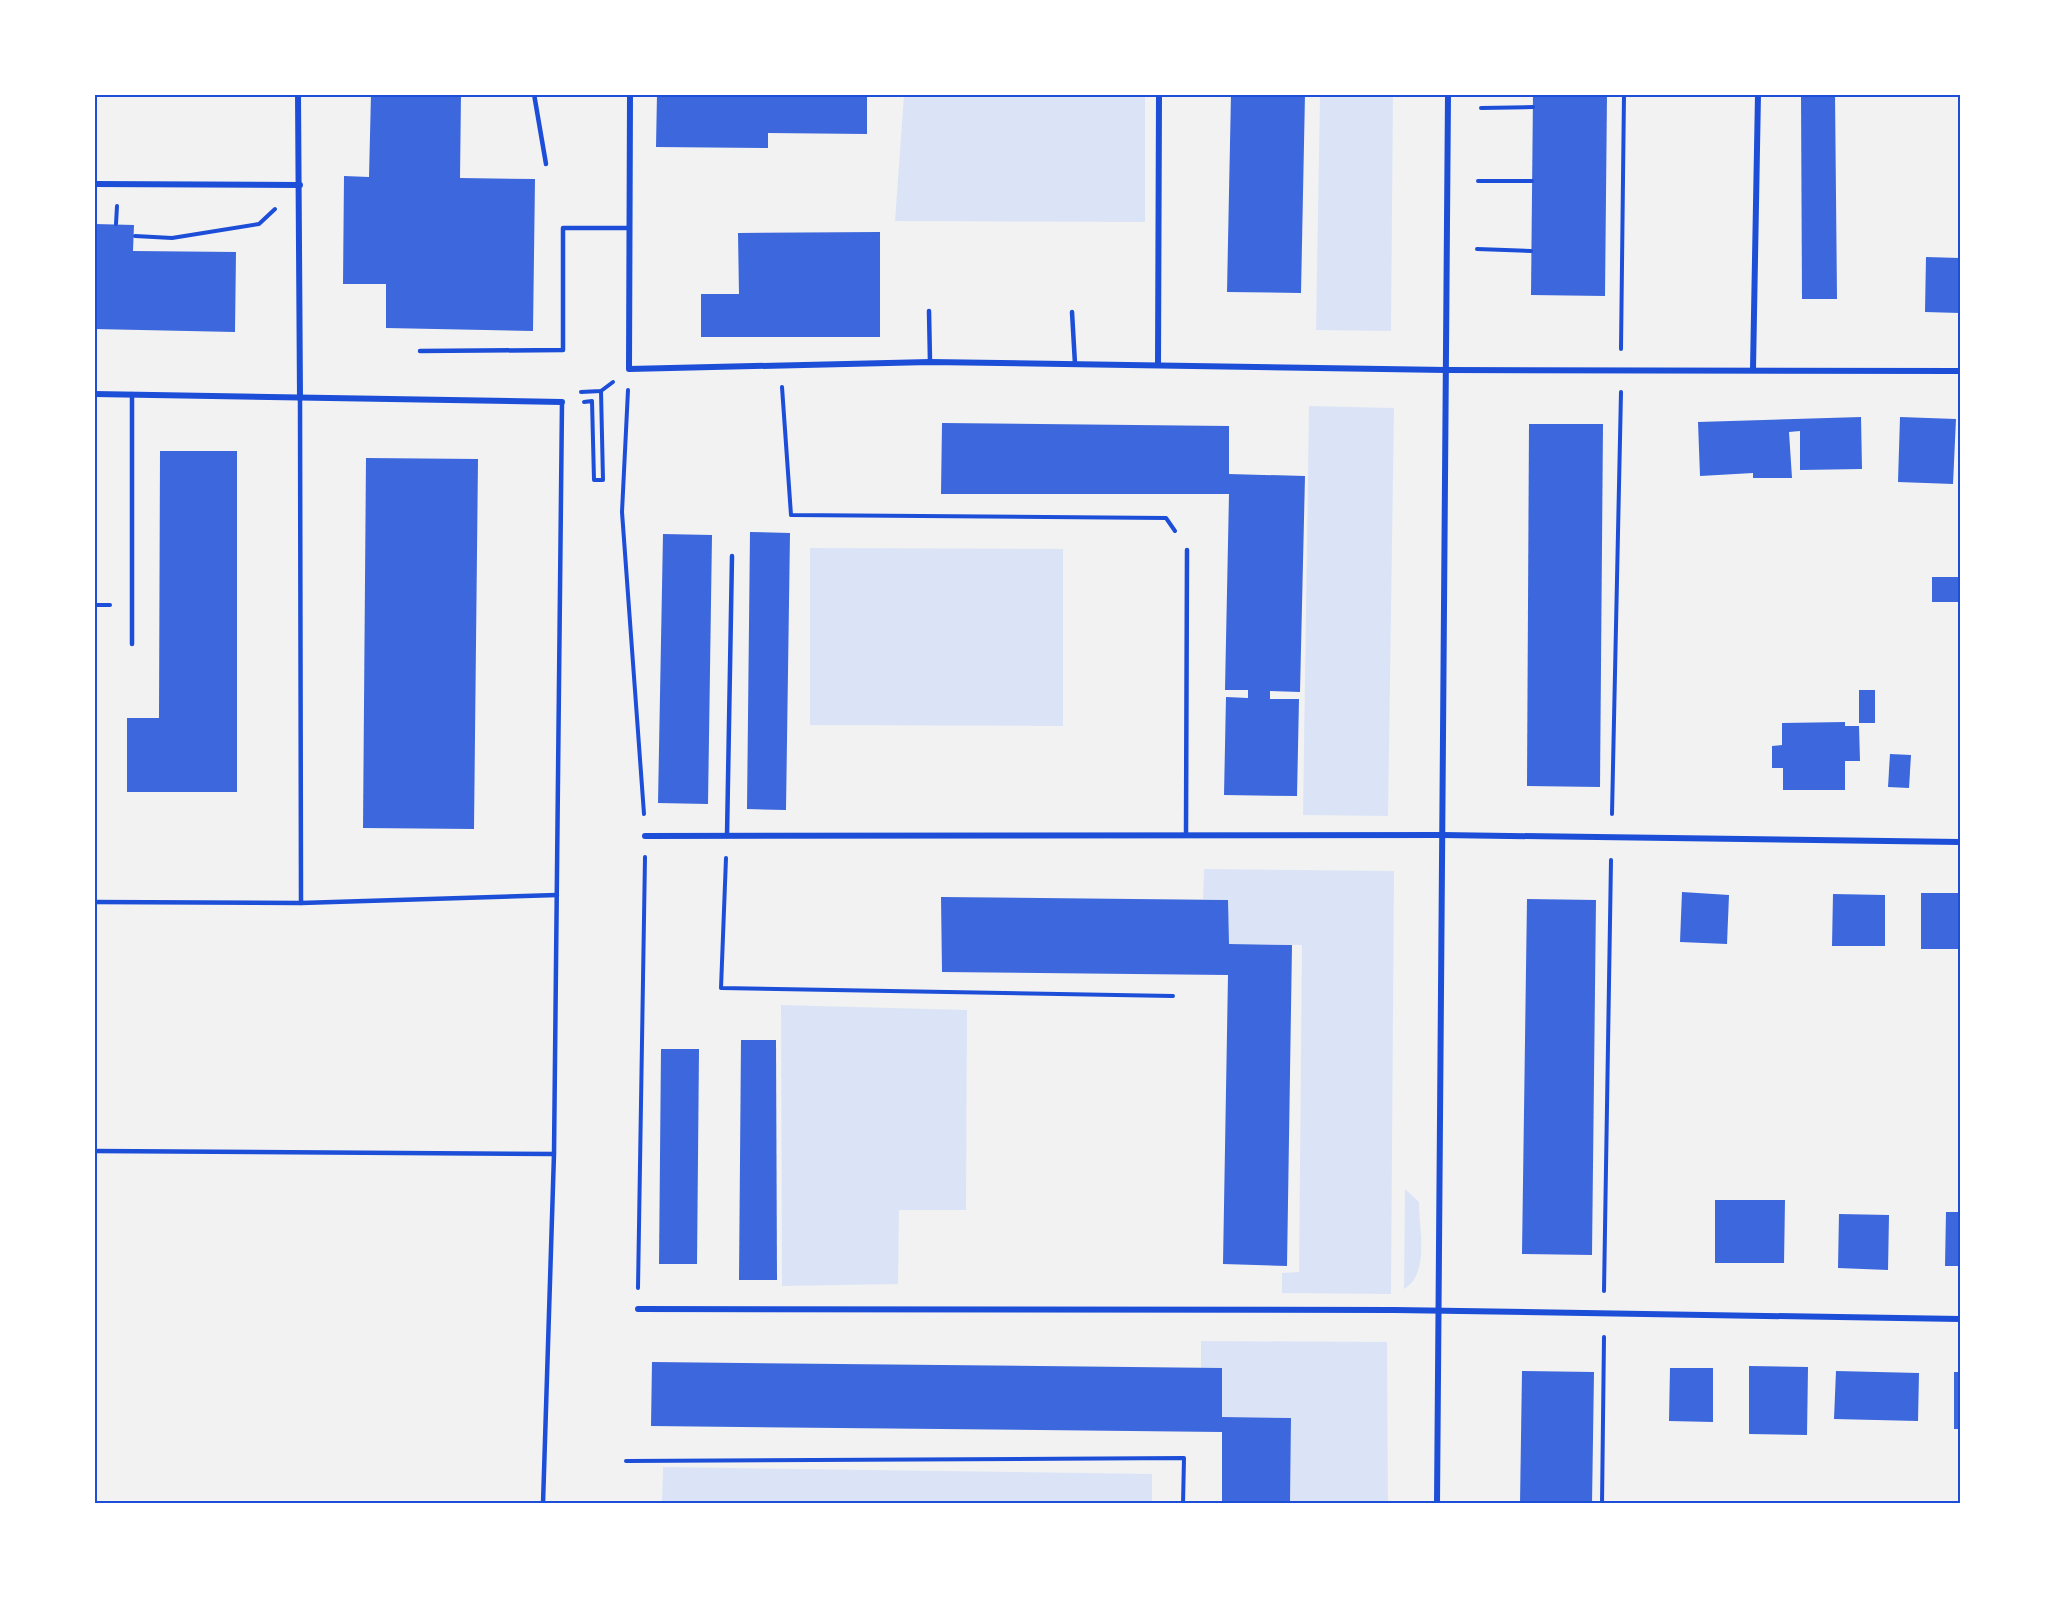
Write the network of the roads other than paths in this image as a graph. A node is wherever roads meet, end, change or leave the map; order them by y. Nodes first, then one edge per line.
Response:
1 (298, 94) edge
2 (534, 94) edge
3 (630, 94) edge
4 (1159, 94) edge
5 (1448, 94) edge
6 (1758, 94) edge
7 (546, 164) dead end
8 (94, 183) edge
9 (300, 185) junction
10 (629, 228) junction
11 (929, 311) dead end
12 (1072, 312) dead end
13 (420, 351) dead end
14 (930, 362) junction
15 (1075, 364) junction
16 (1158, 365) junction
17 (1753, 369) junction
18 (1446, 370) junction
19 (1960, 371) edge
20 (94, 394) edge
21 (132, 394) junction
22 (300, 398) junction
23 (562, 402) joint
24 (1187, 550) road end
25 (732, 556) dead end
26 (132, 644) dead end
27 (1186, 835) junction
28 (1442, 835) junction
29 (645, 836) dead end
30 (727, 836) junction
31 (1960, 842) edge
32 (557, 895) junction
33 (94, 902) edge
34 (301, 903) junction
35 (94, 1151) edge
36 (554, 1154) junction
37 (638, 1309) dead end
38 (1438, 1310) junction
39 (1960, 1319) edge
40 (543, 1503) edge
41 (1437, 1503) edge

1 - 9 street
2 - 7 lane
3 - 10 street
4 - 16 street
5 - 18 street
6 - 17 street
8 - 9 street
9 - 22 street
10 - 13 lane
10 - 14 street
11 - 14 lane
12 - 15 lane
14 - 15 street
15 - 16 street
16 - 18 street
17 - 18 street
17 - 19 street
18 - 28 street
20 - 21 street
21 - 22 street
21 - 26 lane
22 - 23 street
22 - 34 lane
23 - 32 lane
24 - 27 lane
25 - 30 lane
27 - 28 street
27 - 30 street
28 - 31 street
28 - 38 street
29 - 30 street
32 - 34 lane
32 - 36 lane
33 - 34 lane
35 - 36 lane
36 - 40 lane
37 - 38 street
38 - 39 street
38 - 41 street

